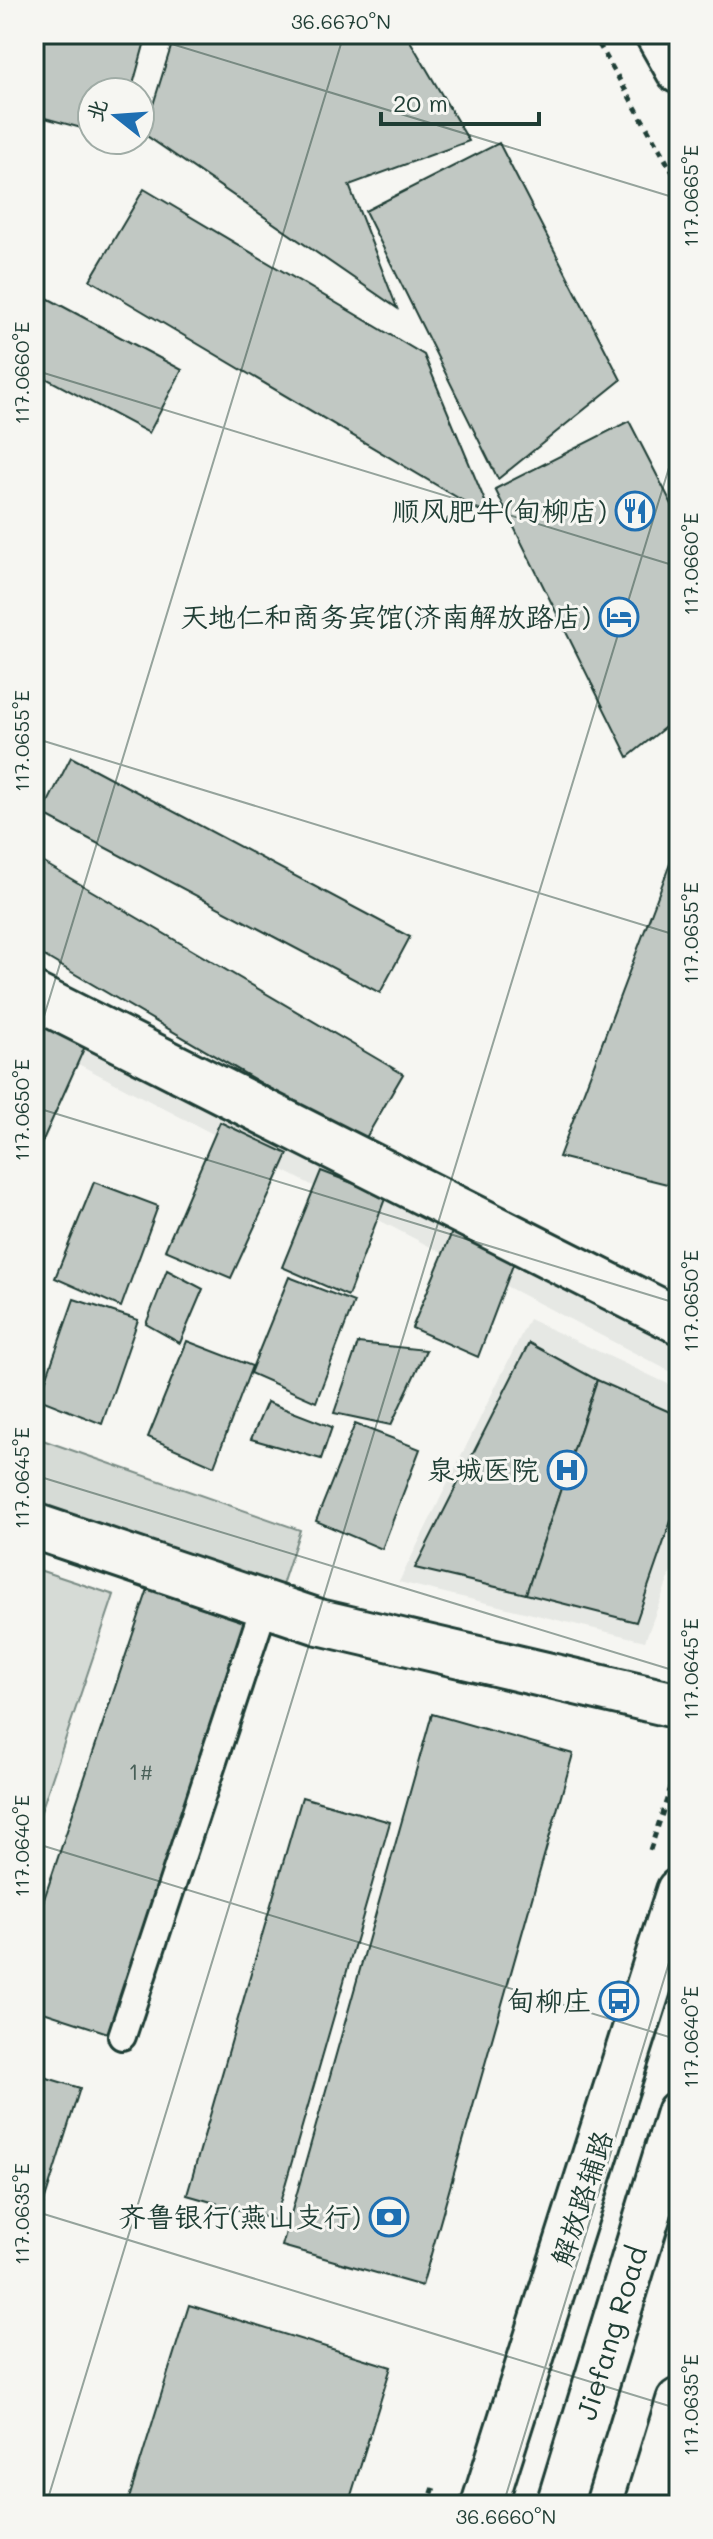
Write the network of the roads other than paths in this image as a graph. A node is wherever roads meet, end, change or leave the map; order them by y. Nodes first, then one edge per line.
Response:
1 (658, 34) edge
2 (679, 71) edge
3 (34, 996) edge
4 (679, 1321) edge
5 (34, 1526) edge
6 (265, 1604) junction
7 (679, 1706) edge
8 (679, 1891) edge
9 (122, 2036) dead end
10 (679, 2113) edge
11 (679, 2401) edge
12 (484, 2505) edge
13 (559, 2505) edge
14 (647, 2505) edge

1 - 2 street
3 - 4 street
5 - 6 street
6 - 7 street
6 - 9 lane
8 - 12 street, 解放路辅路
10 - 13 street, Jiefang Road
11 - 14 street

